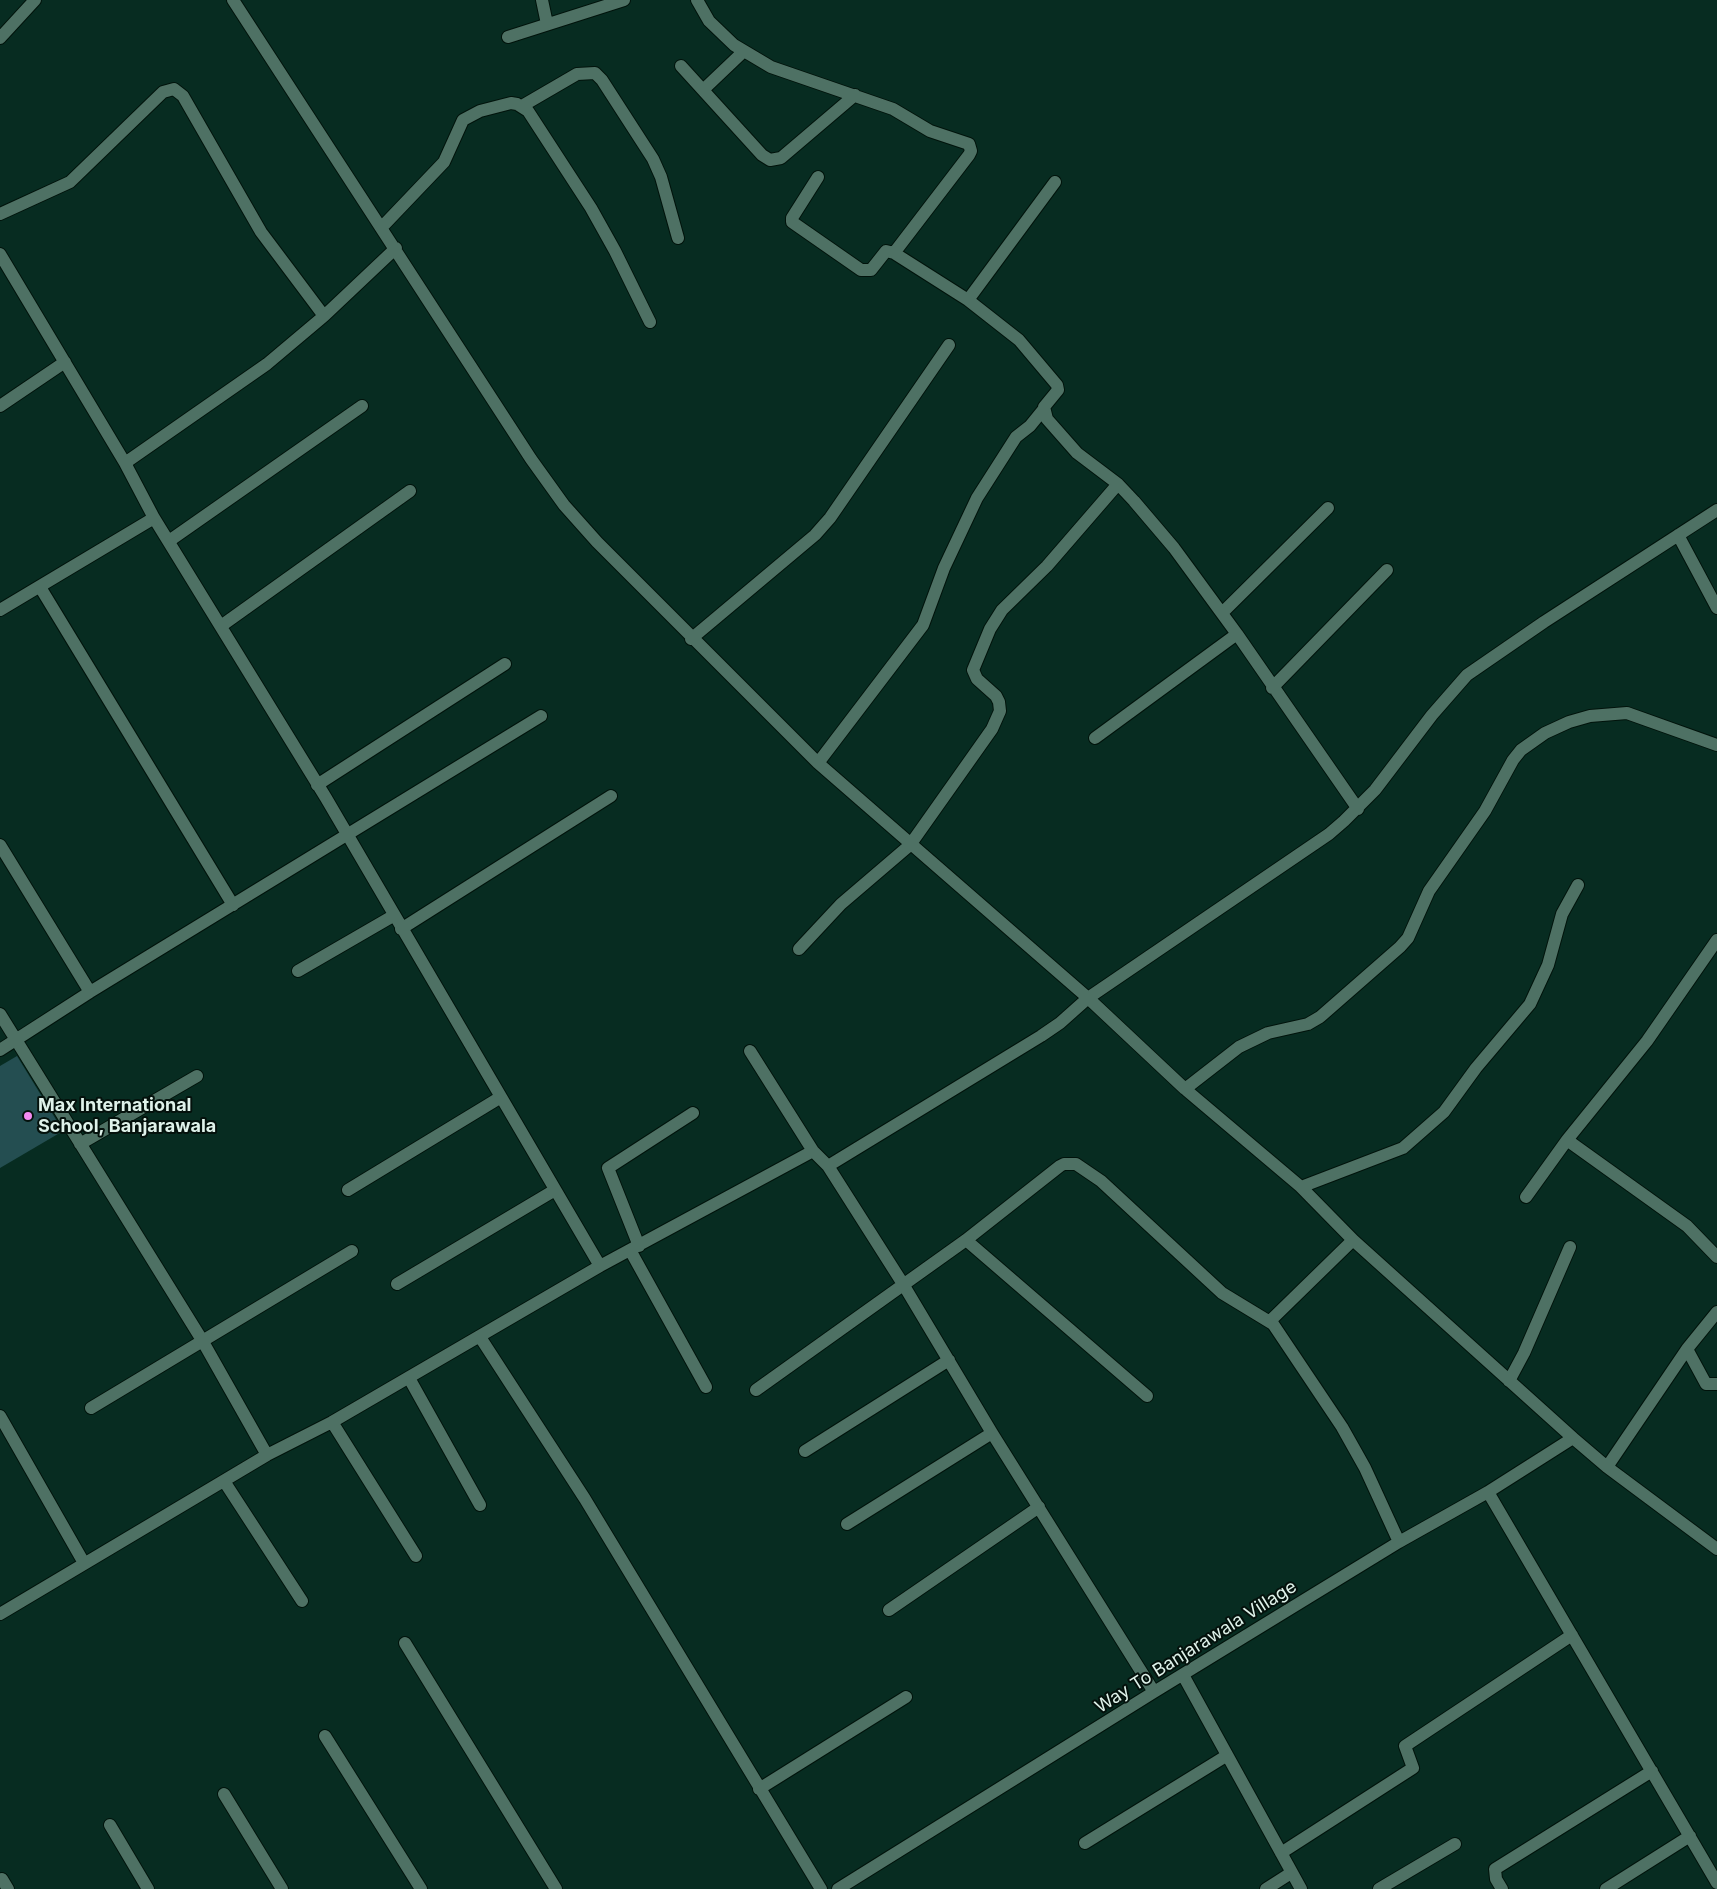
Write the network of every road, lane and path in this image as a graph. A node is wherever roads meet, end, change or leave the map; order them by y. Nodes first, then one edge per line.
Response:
1 (35, 0) edge
2 (233, 0) edge
3 (542, 0) edge
4 (624, 0) edge
5 (697, 0) edge
6 (22, 5) edge
7 (547, 24) junction
8 (508, 37) dead end
9 (0, 38) edge
10 (744, 51) junction
11 (681, 66) dead end
12 (703, 90) junction
13 (854, 95) junction
14 (522, 106) junction
15 (818, 177) dead end
16 (1055, 182) dead end
17 (0, 214) edge
18 (382, 227) junction
19 (678, 238) dead end
20 (396, 248) junction
21 (894, 252) junction
22 (0, 254) edge
23 (968, 300) junction
24 (324, 316) junction
25 (650, 322) dead end
26 (949, 345) dead end
27 (65, 362) junction
28 (0, 406) edge
29 (362, 406) dead end
30 (1043, 410) junction
31 (126, 462) junction
32 (1118, 484) junction
33 (410, 491) dead end
34 (1328, 508) dead end
35 (1717, 510) edge
36 (154, 518) junction
37 (1678, 535) junction
38 (169, 541) junction
39 (1387, 570) dead end
40 (40, 587) junction
41 (1717, 608) edge
42 (0, 610) edge
43 (1222, 613) junction
44 (221, 626) junction
45 (1237, 634) junction
46 (691, 638) junction
47 (505, 664) dead end
48 (1272, 688) junction
49 (541, 716) dead end
50 (1095, 738) dead end
51 (1717, 745) edge
52 (818, 763) junction
53 (318, 785) junction
54 (611, 796) dead end
55 (1358, 809) junction
56 (346, 837) junction
57 (0, 845) edge
58 (910, 845) junction
59 (1578, 885) dead end
60 (233, 906) junction
61 (393, 916) junction
62 (401, 929) junction
63 (1717, 940) edge
64 (799, 949) dead end
65 (298, 971) dead end
66 (90, 992) junction
67 (1088, 998) junction
68 (0, 1014) edge
69 (16, 1041) junction
70 (0, 1050) edge
71 (750, 1051) dead end
72 (197, 1076) dead end
73 (1185, 1088) junction
74 (501, 1097) junction
75 (693, 1113) dead end
76 (1567, 1140) junction
77 (80, 1144) junction
78 (813, 1151) junction
79 (828, 1166) junction
80 (1301, 1187) junction
81 (348, 1190) dead end
82 (556, 1190) junction
83 (1526, 1197) dead end
84 (966, 1240) junction
85 (1353, 1240) junction
86 (1570, 1247) dead end
87 (634, 1248) junction
88 (352, 1251) dead end
89 (1717, 1257) edge
90 (600, 1266) junction
91 (397, 1284) dead end
92 (903, 1284) junction
93 (1717, 1312) edge
94 (1270, 1321) junction
95 (480, 1337) junction
96 (202, 1340) junction
97 (1688, 1349) junction
98 (948, 1360) junction
99 (409, 1378) junction
100 (1509, 1381) junction
101 (1717, 1384) edge
102 (706, 1386) dead end
103 (756, 1390) dead end
104 (1147, 1396) dead end
105 (91, 1408) dead end
106 (0, 1416) edge
107 (332, 1422) junction
108 (992, 1433) junction
109 (1573, 1438) junction
110 (805, 1451) dead end
111 (267, 1456) junction
112 (1607, 1467) junction
113 (224, 1481) junction
114 (1488, 1492) junction
115 (480, 1505) dead end
116 (1039, 1507) junction
117 (847, 1524) dead end
118 (1400, 1542) junction
119 (1717, 1549) edge
120 (416, 1556) dead end
121 (84, 1563) junction
122 (302, 1601) dead end
123 (889, 1610) dead end
124 (0, 1614) edge
125 (1572, 1635) junction
126 (405, 1643) dead end
127 (1183, 1675) junction
128 (1154, 1692) junction
129 (906, 1697) dead end
130 (326, 1736) dead end
131 (1226, 1756) junction
132 (1652, 1771) junction
133 (759, 1789) junction
134 (224, 1794) dead end
135 (110, 1826) dead end
136 (1690, 1836) junction
137 (1084, 1843) dead end
138 (1455, 1844) dead end
139 (1281, 1853) junction
140 (1291, 1873) junction
141 (1717, 1883) edge
142 (148, 1889) edge
143 (282, 1889) edge
144 (421, 1889) edge
145 (556, 1889) edge
146 (820, 1889) edge
147 (838, 1889) edge
148 (1266, 1889) edge
149 (1301, 1889) edge
150 (1379, 1889) edge
151 (1502, 1889) edge
152 (1606, 1889) edge

1 - 6 street
2 - 18 street
3 - 7 street
4 - 7 street
5 - 10 street
6 - 9 street
7 - 8 street
10 - 12 street
10 - 13 street
11 - 12 street
12 - 13 street
13 - 21 street
14 - 18 street
14 - 19 street
14 - 25 street
15 - 21 street
16 - 23 street
17 - 24 street
18 - 20 street
20 - 24 street
20 - 46 street
21 - 23 street
22 - 27 street
23 - 30 street
24 - 31 street
26 - 46 street
27 - 28 street
27 - 31 street
29 - 38 street
30 - 32 street
30 - 52 street
31 - 36 street
32 - 43 street
32 - 58 street
33 - 44 street
34 - 43 street
35 - 37 street
36 - 38 street
36 - 40 street
37 - 41 street
37 - 55 street
38 - 44 street
39 - 48 street
40 - 42 street
40 - 60 street
43 - 45 street
44 - 53 street
45 - 48 street
45 - 50 street
46 - 52 street
47 - 53 street
48 - 55 street
49 - 56 street
51 - 73 street
52 - 58 street
53 - 56 street
54 - 62 street
55 - 67 street
56 - 60 street
56 - 61 street
57 - 66 street
58 - 64 street
58 - 67 street
59 - 80 street
60 - 66 street
61 - 62 street
61 - 65 street
62 - 74 street
63 - 76 street
66 - 69 street
67 - 73 street
67 - 79 street
68 - 69 street
69 - 70 street
69 - 77 street
71 - 78 street
72 - 77 street
73 - 80 street
74 - 81 street
74 - 82 street
75 - 87 street
76 - 83 street
76 - 89 street
77 - 96 street
78 - 79 street
78 - 87 street
79 - 92 street
80 - 85 street
82 - 90 street
82 - 91 street
84 - 92 street
84 - 94 street
84 - 104 street
85 - 94 street
85 - 100 street
86 - 100 street
87 - 90 street
87 - 102 street
88 - 96 street
90 - 95 street
92 - 98 street
92 - 103 street
93 - 97 street
94 - 118 street
95 - 99 street
95 - 133 street
96 - 105 street
96 - 111 street
97 - 101 street
97 - 112 street
98 - 108 street
98 - 110 street
99 - 107 street
99 - 115 street
100 - 109 street
106 - 121 street
107 - 111 street
107 - 120 street
108 - 116 street
108 - 117 street
109 - 112 street
109 - 114 street, Way To Banjarawala Village
111 - 113 street
112 - 119 street
113 - 121 street
113 - 122 street
114 - 118 street, Way To Banjarawala Village
114 - 125 street
116 - 123 street
116 - 128 street
118 - 127 street, Way To Banjarawala Village
121 - 124 street
125 - 132 street
125 - 139 street
126 - 145 street
127 - 128 street, Way To Banjarawala Village
127 - 131 street
128 - 147 street, Way To Banjarawala Village
129 - 133 street
130 - 144 street
131 - 137 street
131 - 139 street
132 - 136 street
132 - 151 street
133 - 146 street
134 - 143 street
135 - 142 street
136 - 141 street
136 - 152 street
138 - 150 street
139 - 140 street
140 - 148 street
140 - 149 street

